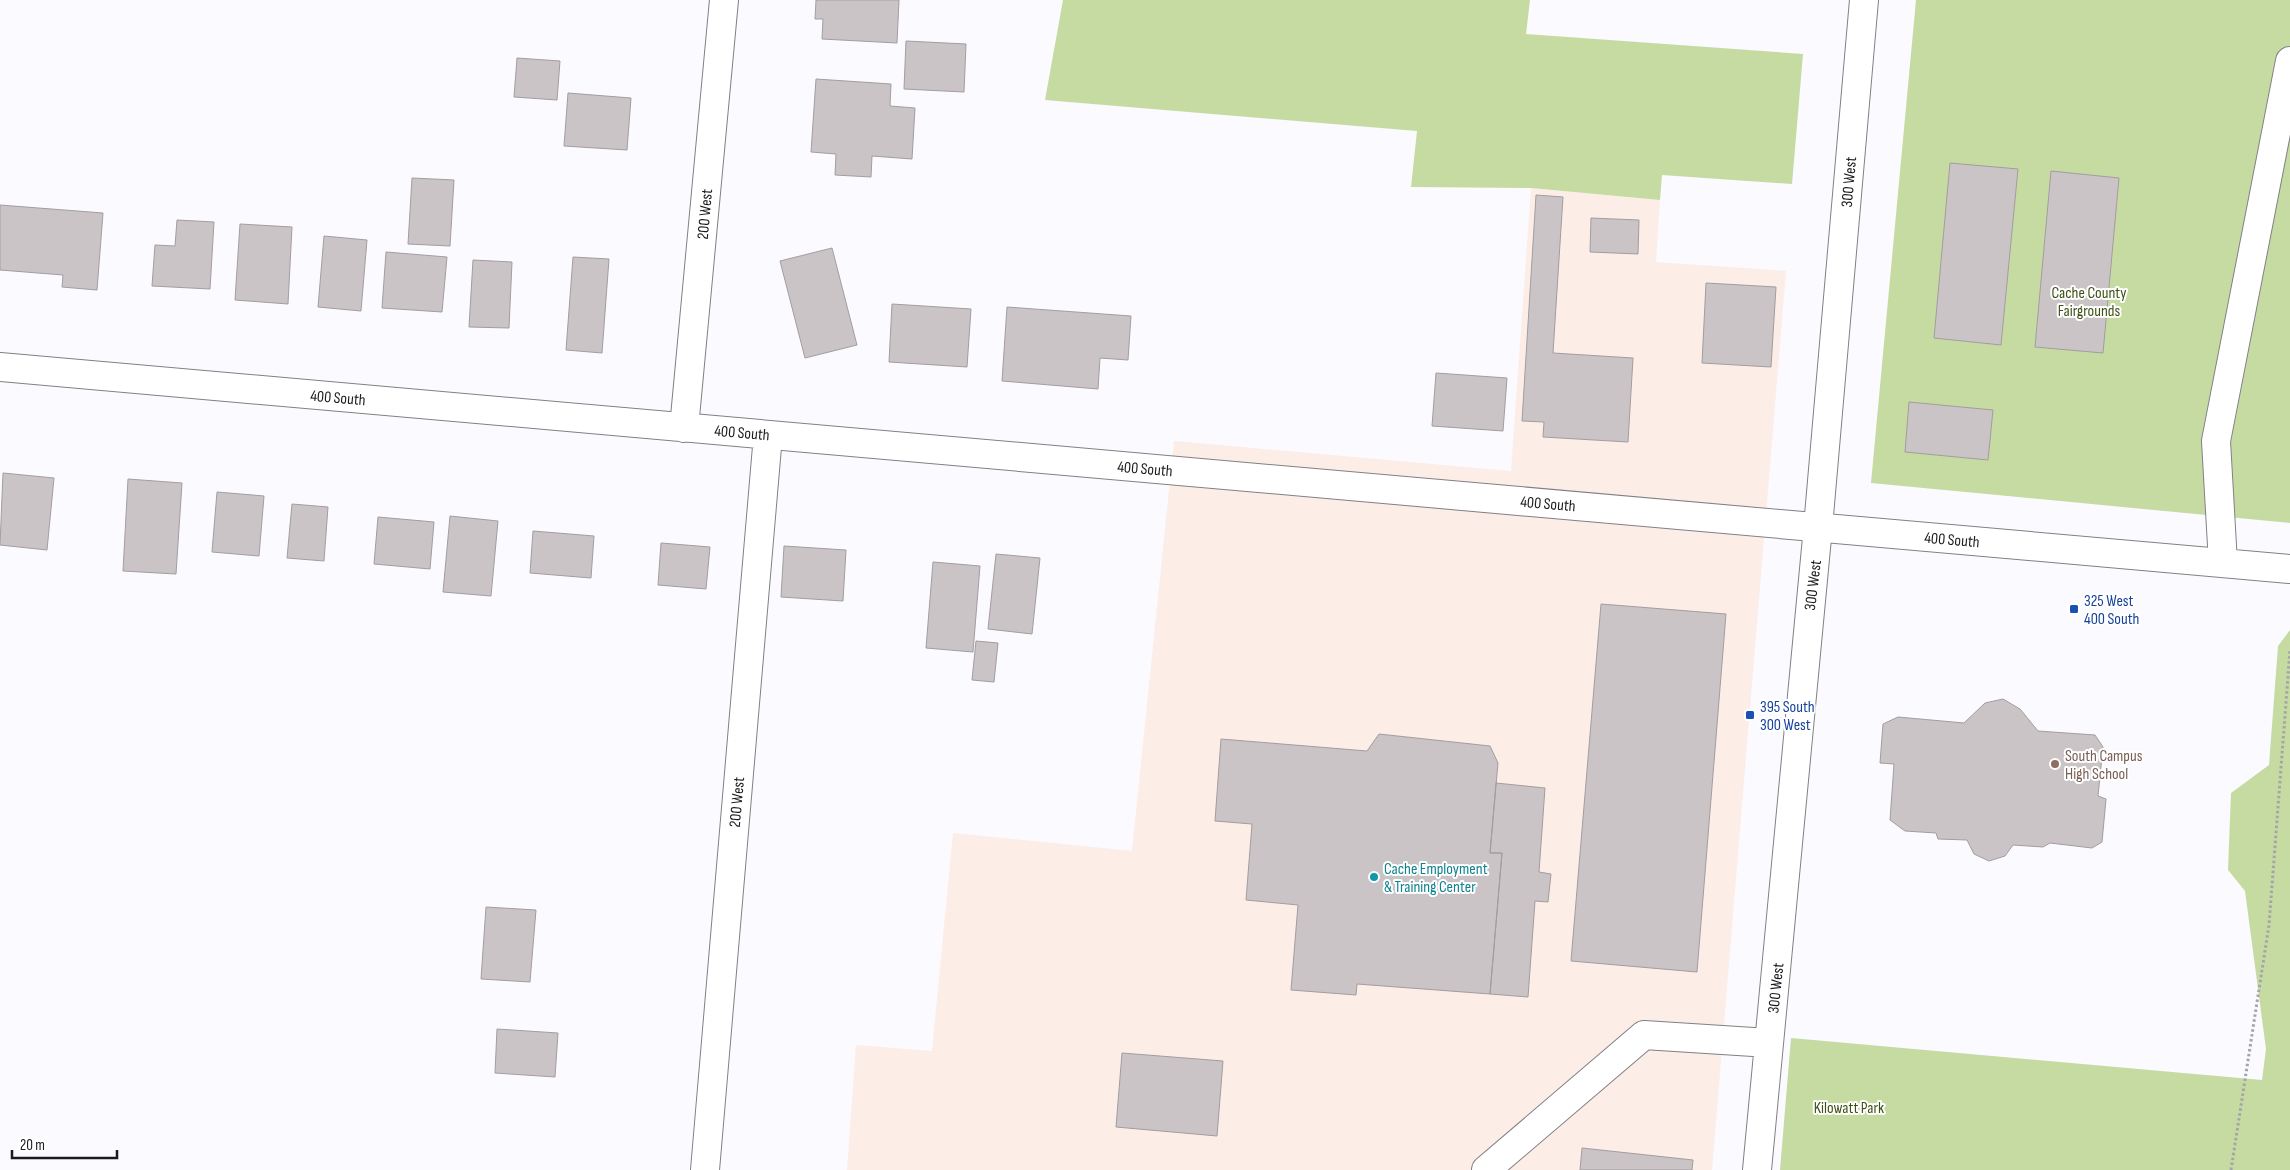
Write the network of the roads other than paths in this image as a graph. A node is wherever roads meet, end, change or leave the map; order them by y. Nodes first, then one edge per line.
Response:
1 (724, 0) edge
2 (1864, 0) edge
3 (2290, 60) edge
4 (0, 367) edge
5 (684, 428) junction
6 (768, 435) junction
7 (1818, 527) junction
8 (2224, 563) junction
9 (2290, 569) edge
10 (1769, 1043) junction
11 (705, 1170) edge
12 (1486, 1170) edge
13 (1756, 1170) edge

1 - 5 street, 200 West
2 - 7 street, 300 West
3 - 8 street
4 - 5 street, 400 South
5 - 6 street, 400 South
6 - 7 street, 400 South
6 - 11 street, 200 West
7 - 8 street, 400 South
7 - 10 street, 300 West
8 - 9 street, 400 South
10 - 12 street
10 - 13 street, 300 West

